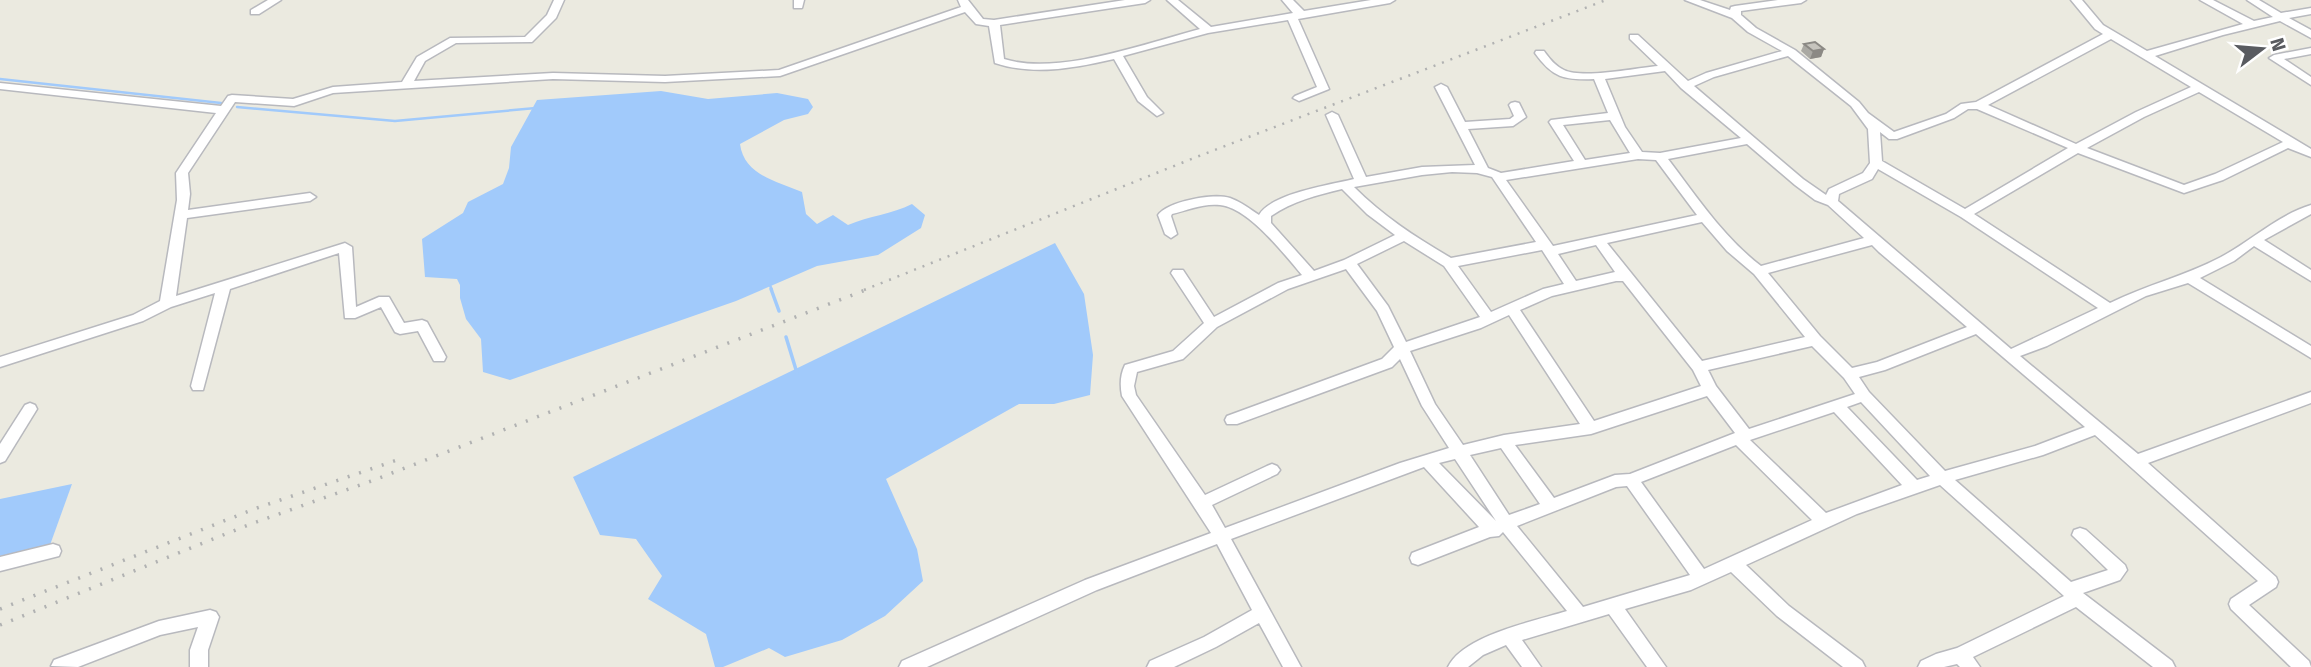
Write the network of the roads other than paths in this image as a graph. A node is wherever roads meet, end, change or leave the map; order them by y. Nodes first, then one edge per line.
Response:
1 (276, 0) edge
2 (559, 0) edge
3 (1145, 0) edge
4 (1172, 0) edge
5 (1287, 0) edge
6 (1390, 0) edge
7 (1690, 0) edge
8 (1801, 0) edge
9 (2076, 0) edge
10 (2205, 0) edge
11 (2252, 0) edge
12 (965, 4) edge
13 (2311, 11) edge
14 (255, 12) dead end
15 (1735, 16) junction
16 (1297, 17) junction
17 (2280, 17) junction
18 (994, 23) junction
19 (2252, 24) junction
20 (1208, 30) junction
21 (2111, 34) junction
22 (2311, 35) edge
23 (1634, 37) dead end
24 (2311, 51) edge
25 (1791, 52) junction
26 (1539, 53) dead end
27 (1117, 55) junction
28 (2146, 55) junction
29 (1666, 68) junction
30 (1598, 76) junction
31 (2311, 82) edge
32 (406, 86) junction
33 (1685, 86) junction
34 (6, 87) edge
35 (1441, 87) dead end
36 (2201, 87) junction
37 (1299, 98) dead end
38 (0, 99) edge
39 (1515, 105) dead end
40 (1979, 105) junction
41 (223, 110) junction
42 (1157, 113) dead end
43 (1863, 114) junction
44 (1332, 116) dead end
45 (1614, 116) junction
46 (1461, 126) junction
47 (1751, 140) junction
48 (2297, 146) junction
49 (2076, 148) junction
50 (2311, 153) edge
51 (1638, 155) junction
52 (1660, 157) junction
53 (1876, 163) junction
54 (1582, 164) junction
55 (1483, 170) junction
56 (1499, 177) junction
57 (1362, 182) junction
58 (1346, 186) junction
59 (310, 197) dead end
60 (1832, 202) junction
61 (2311, 209) edge
62 (1965, 214) junction
63 (181, 215) junction
64 (1706, 217) junction
65 (1265, 224) junction
66 (1171, 234) dead end
67 (1404, 236) junction
68 (1874, 240) junction
69 (2253, 240) junction
70 (1600, 241) junction
71 (1548, 248) junction
72 (1449, 262) junction
73 (1349, 263) junction
74 (1759, 271) junction
75 (1178, 273) dead end
76 (1624, 274) junction
77 (1310, 275) junction
78 (2311, 276) edge
79 (2190, 278) junction
80 (224, 284) junction
81 (1573, 287) junction
82 (166, 304) junction
83 (2108, 308) junction
84 (1512, 309) junction
85 (1489, 320) junction
86 (1212, 324) junction
87 (1976, 329) junction
88 (1815, 340) junction
89 (1402, 348) junction
90 (2311, 353) edge
91 (2009, 355) junction
92 (439, 357) dead end
93 (0, 362) edge
94 (1699, 368) junction
95 (1849, 374) junction
96 (198, 386) dead end
97 (1710, 389) junction
98 (1864, 396) junction
99 (2307, 402) edge
100 (1836, 405) junction
101 (30, 409) dead end
102 (1232, 420) dead end
103 (1591, 428) junction
104 (2096, 429) junction
105 (1742, 436) junction
106 (1504, 441) junction
107 (1458, 450) junction
108 (0, 457) edge
109 (1427, 460) junction
110 (2136, 461) junction
111 (1272, 470) dead end
112 (1942, 478) junction
113 (1631, 480) junction
114 (1915, 489) junction
115 (1202, 503) junction
116 (1551, 507) junction
117 (1823, 520) junction
118 (1500, 528) junction
119 (2080, 535) dead end
120 (1222, 538) junction
121 (53, 551) dead end
122 (1418, 558) dead end
123 (1732, 562) junction
124 (0, 564) edge
125 (1701, 579) junction
126 (2073, 594) junction
127 (1614, 607) junction
128 (1262, 612) junction
129 (1580, 615) junction
130 (1511, 638) junction
131 (1966, 661) edge
132 (60, 666) edge
133 (199, 667) edge
134 (908, 667) edge
135 (1156, 667) edge
136 (1292, 667) edge
137 (1457, 667) edge
138 (1532, 667) edge
139 (1657, 667) edge
140 (1856, 667) edge
141 (1927, 667) edge
142 (2166, 667) edge
143 (2303, 667) edge

1 - 14 street
2 - 32 street
3 - 18 street
4 - 20 street
5 - 16 street
6 - 16 street
7 - 15 street
8 - 15 street
9 - 21 street
10 - 19 street
11 - 17 street
12 - 18 street
12 - 32 street
13 - 17 street
15 - 25 street
16 - 20 street
16 - 37 street
17 - 19 street
17 - 22 street
18 - 27 street
19 - 28 street
20 - 27 street
21 - 28 street
21 - 40 street
23 - 29 street
24 - 31 street
25 - 33 street
25 - 43 street
26 - 30 street
27 - 42 street
28 - 36 street
29 - 30 street
29 - 33 street
30 - 45 street
32 - 41 street
33 - 47 street
34 - 38 street
34 - 41 street
35 - 46 street
36 - 48 street
36 - 49 street
39 - 46 street
40 - 43 street
40 - 49 street
41 - 63 street
43 - 53 street
44 - 57 street
45 - 51 street
45 - 54 street
46 - 55 street
47 - 52 street
47 - 60 street
48 - 49 street
48 - 50 street
49 - 62 street
51 - 52 street
51 - 54 street
52 - 64 street
53 - 60 street
53 - 62 street
54 - 56 street
55 - 56 street
55 - 57 street
56 - 71 street
57 - 58 street
58 - 65 street
58 - 67 street
59 - 63 street
60 - 68 street
61 - 69 street
62 - 83 street
63 - 82 street
64 - 70 street
64 - 74 street
65 - 66 street
65 - 77 street
67 - 72 street
67 - 73 street
68 - 74 street
68 - 87 street
69 - 78 street
69 - 79 street
70 - 71 street
70 - 76 street
71 - 72 street
71 - 81 street
72 - 85 street
73 - 77 street
73 - 89 street
74 - 88 street
75 - 86 street
76 - 81 street
76 - 94 street
77 - 86 street
79 - 83 street
79 - 90 street
80 - 82 street
80 - 92 street
80 - 96 street
81 - 84 street
82 - 93 street
83 - 91 street
84 - 85 street
84 - 103 street
85 - 89 street
86 - 115 street
87 - 91 street
87 - 95 street
88 - 94 street
88 - 95 street
89 - 102 street
89 - 107 street
91 - 104 street
94 - 97 street
95 - 98 street
97 - 103 street
97 - 105 street
98 - 100 street
98 - 112 street
99 - 110 street
100 - 105 street
100 - 114 street
101 - 108 street
103 - 106 street
104 - 110 street
104 - 112 street
105 - 113 street
105 - 117 street
106 - 107 street
106 - 116 street
107 - 109 street
107 - 118 street
109 - 118 street
109 - 120 street
110 - 143 street
111 - 115 street
112 - 114 street
112 - 126 street
113 - 116 street
113 - 125 street
114 - 117 street
115 - 120 street
116 - 118 street
117 - 123 street
118 - 122 street
118 - 129 street
119 - 126 street
120 - 128 street
120 - 134 street
121 - 124 street
123 - 125 street
123 - 140 street
125 - 127 street
126 - 131 street
126 - 142 street
127 - 129 street
127 - 139 street
128 - 135 street
128 - 136 street
129 - 130 street
130 - 137 street
130 - 138 street
131 - 141 street
132 - 133 street

